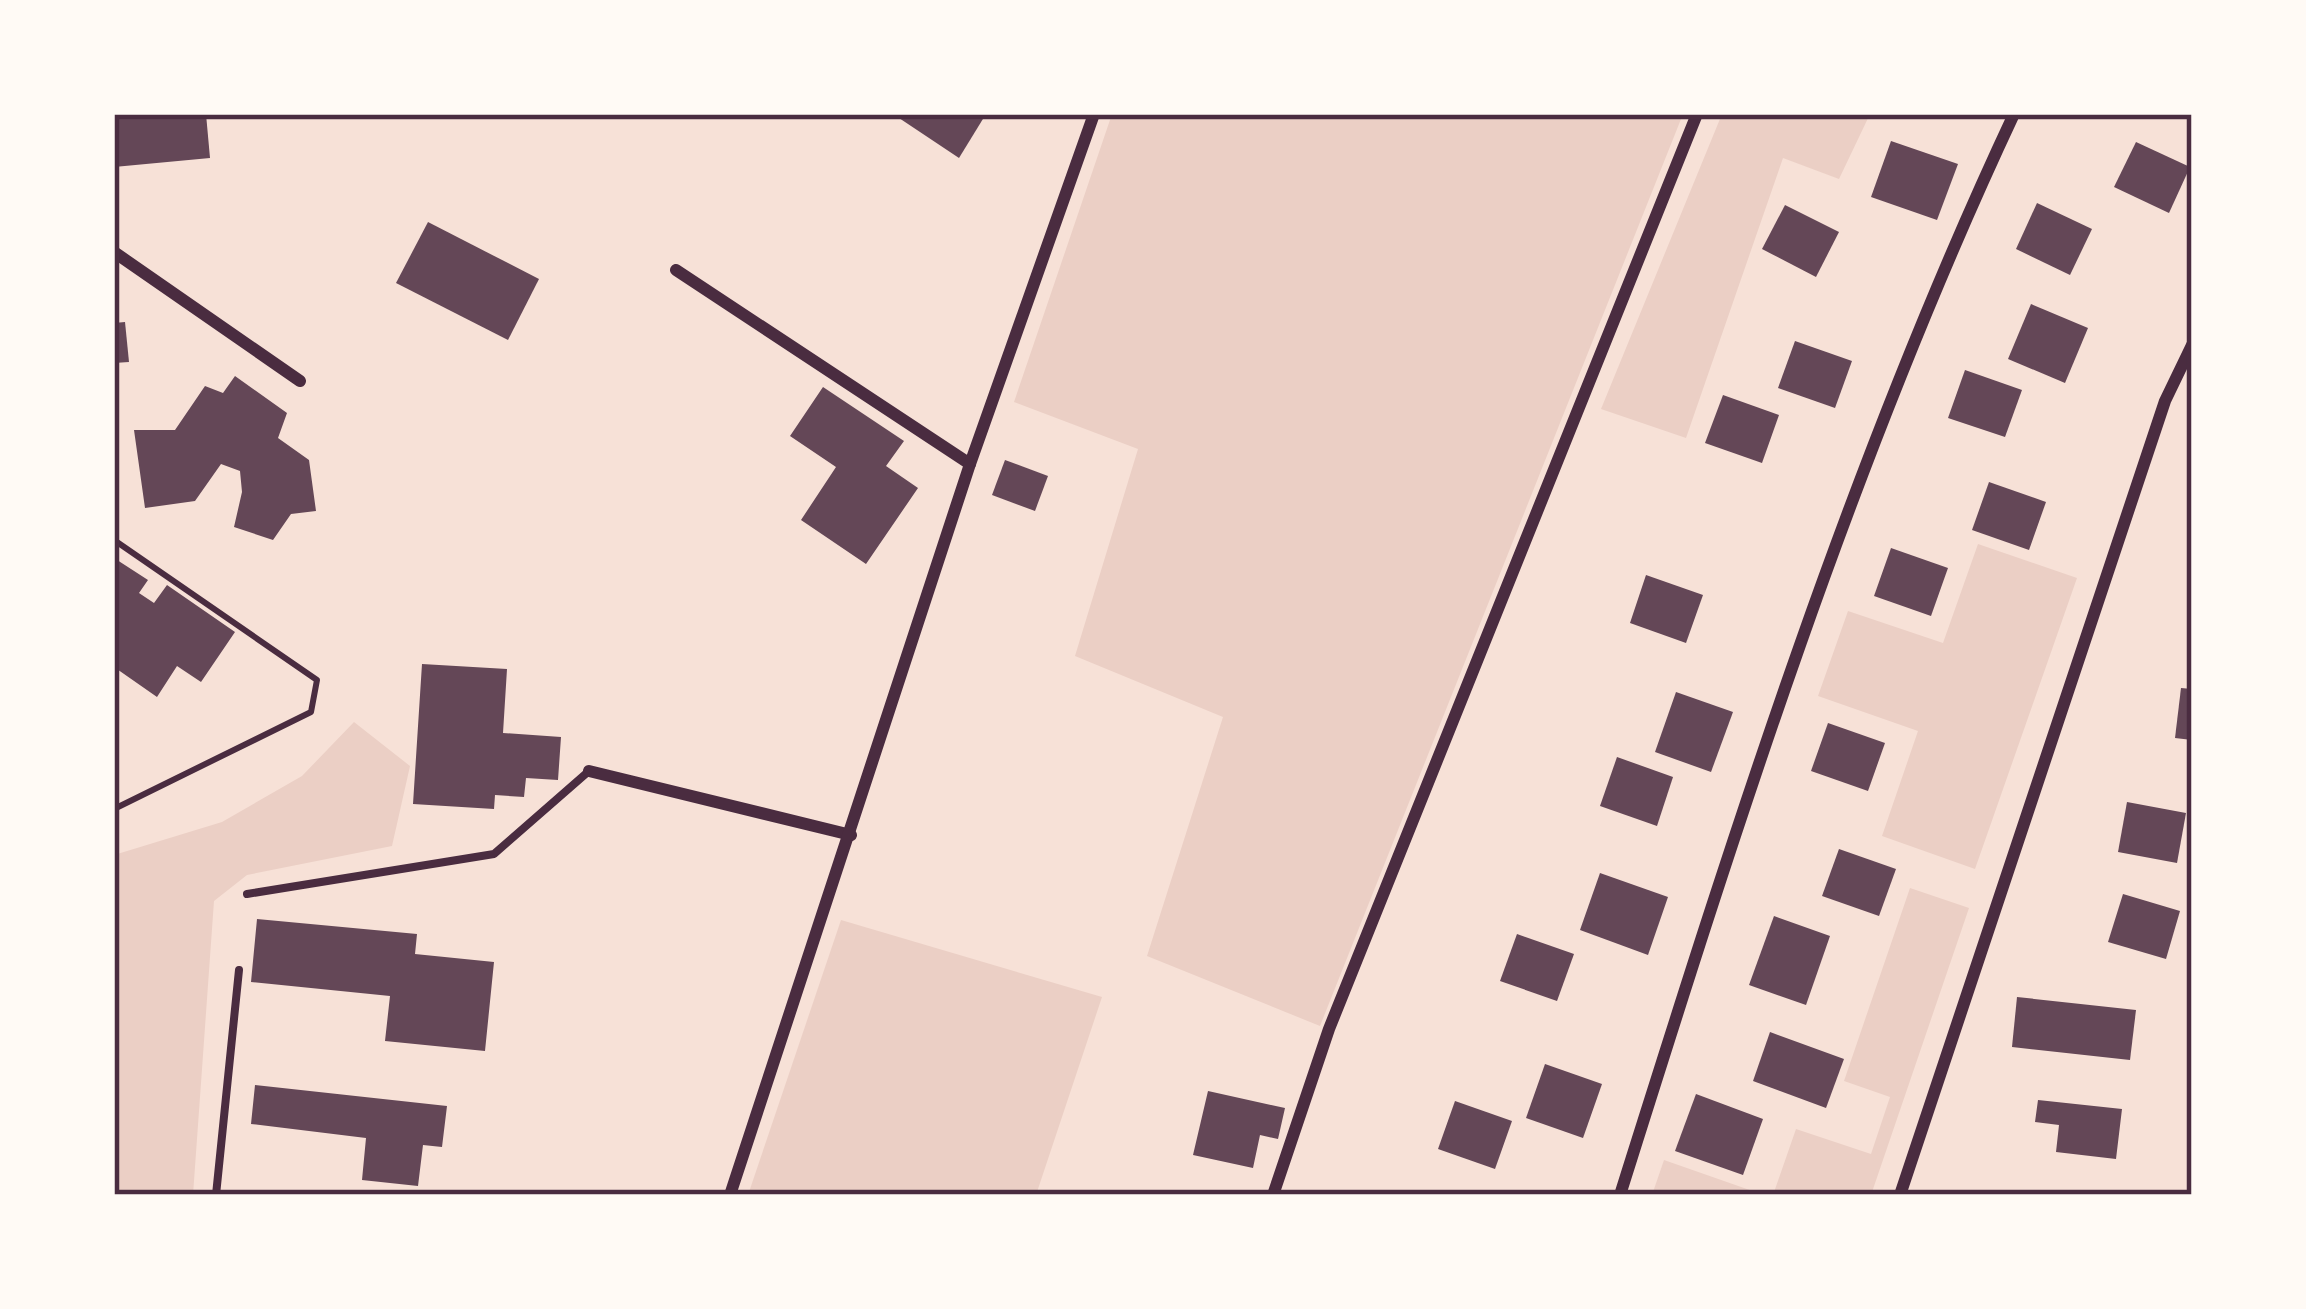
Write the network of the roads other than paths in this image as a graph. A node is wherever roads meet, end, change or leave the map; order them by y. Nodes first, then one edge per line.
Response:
1 (1094, 114) edge
2 (1697, 114) edge
3 (2014, 114) edge
4 (114, 252) edge
5 (676, 270) dead end
6 (2192, 345) edge
7 (300, 381) dead end
8 (970, 464) junction
9 (590, 770) joint
10 (851, 836) junction
11 (248, 894) dead end
12 (238, 970) dead end
13 (216, 1195) edge
14 (730, 1195) edge
15 (1273, 1195) edge
16 (1620, 1195) edge
17 (1900, 1195) edge

1 - 8 street
2 - 15 street
3 - 16 street
4 - 7 street
5 - 8 street
6 - 17 street
8 - 10 street
9 - 10 street
9 - 11 lane
10 - 14 street
12 - 13 lane

